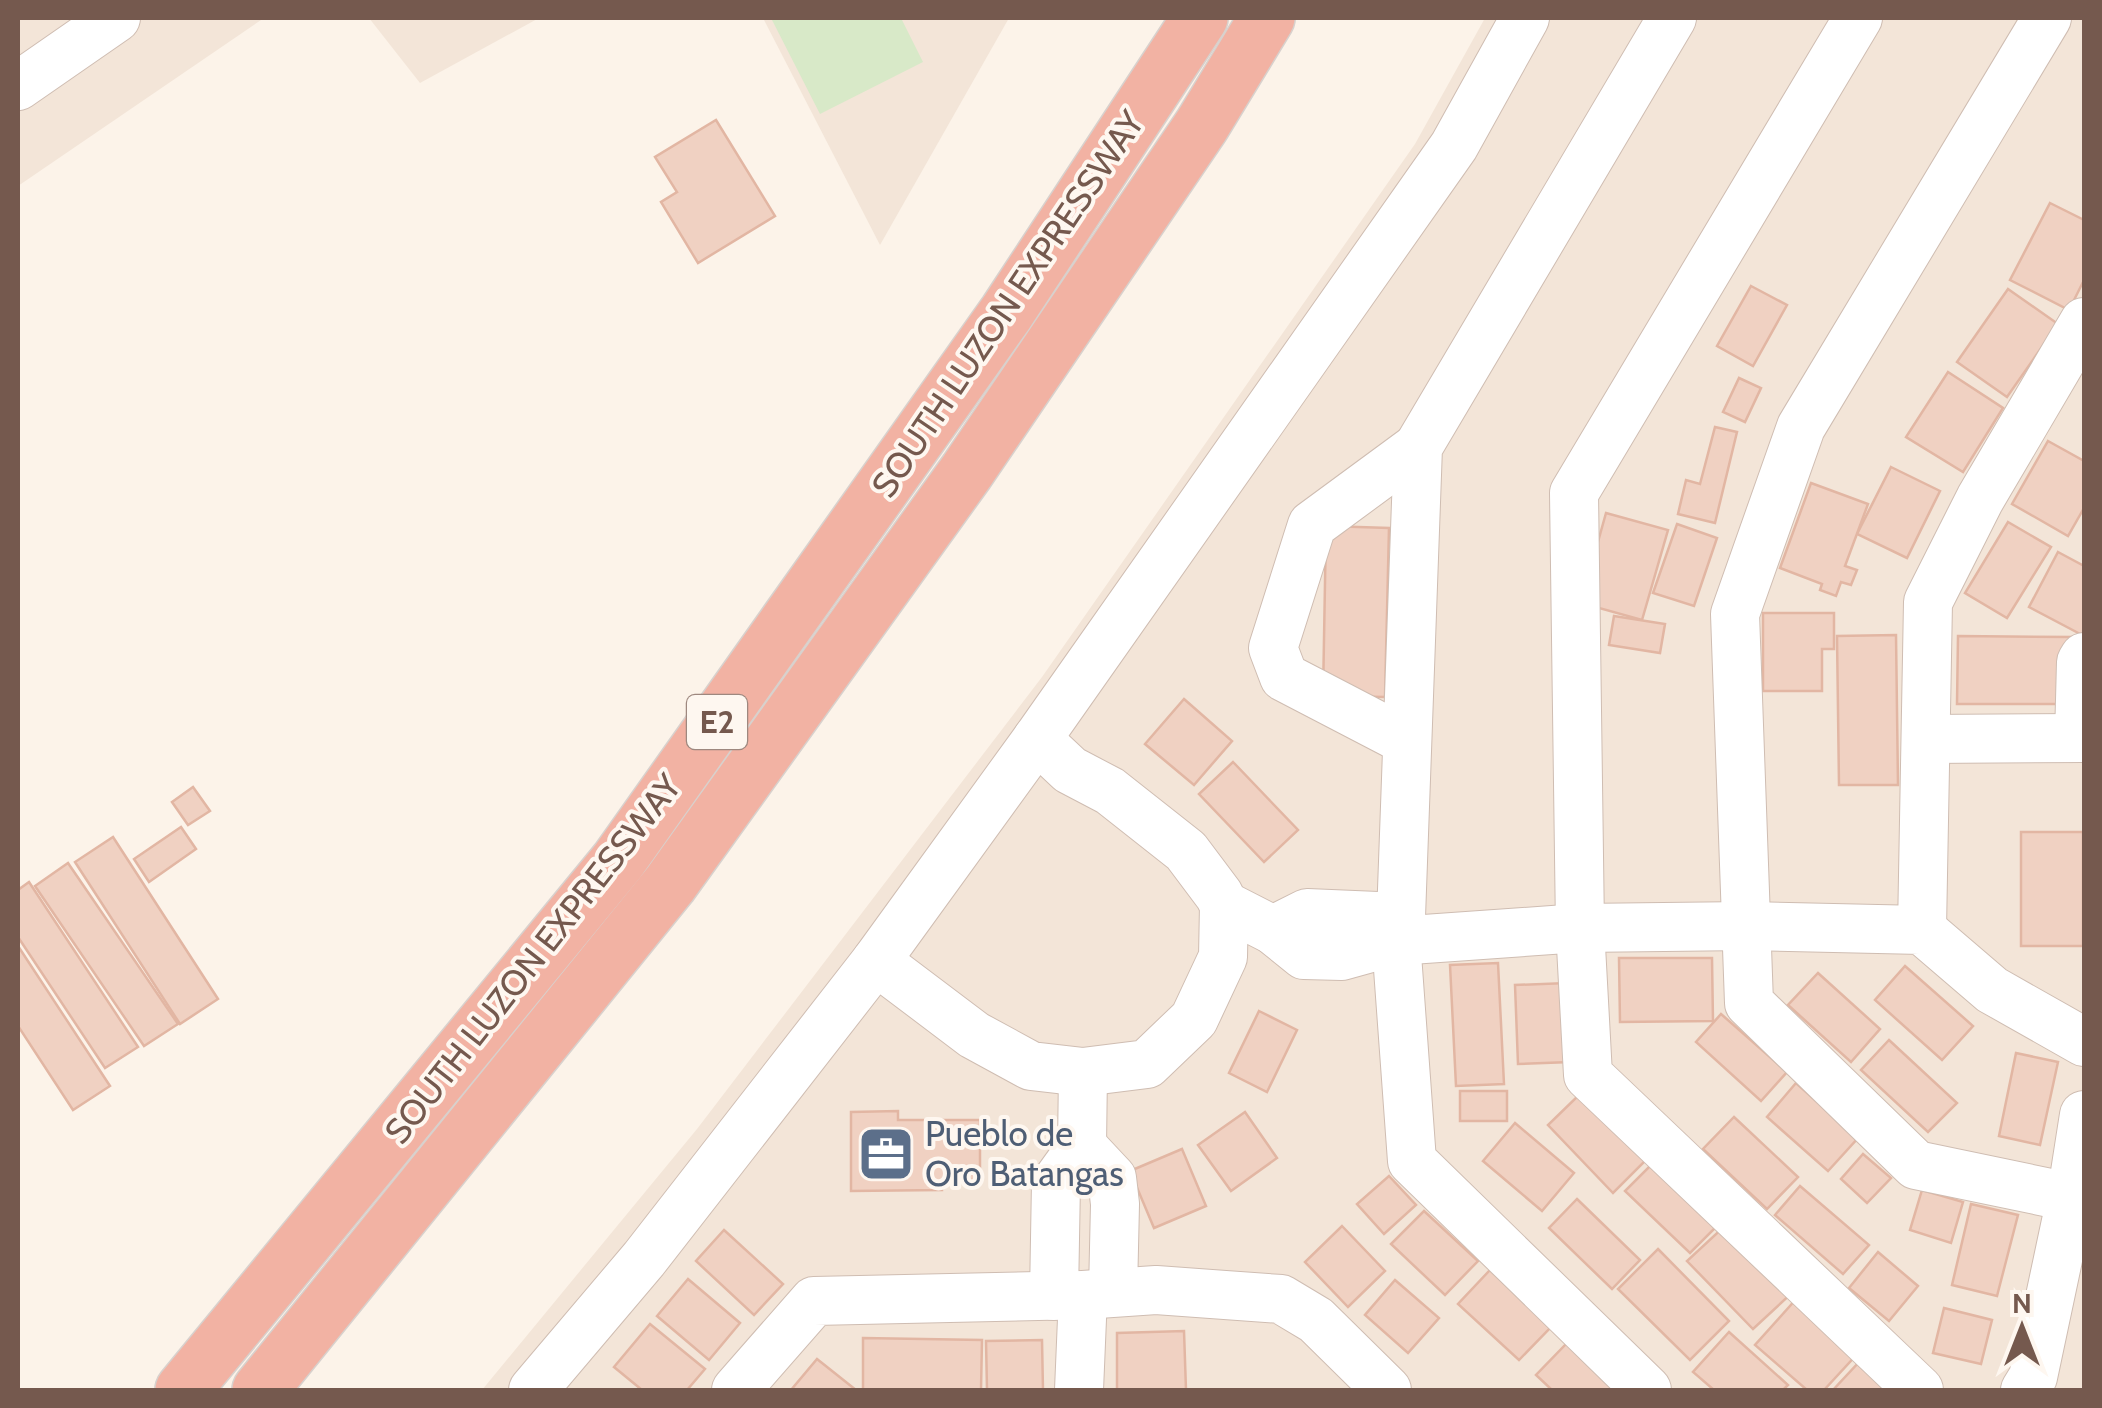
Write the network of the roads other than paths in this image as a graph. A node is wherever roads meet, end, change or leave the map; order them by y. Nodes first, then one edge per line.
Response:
1 (116, 18) edge
2 (1200, 18) edge
3 (1267, 18) edge
4 (1526, 18) edge
5 (1672, 18) edge
6 (1858, 18) edge
7 (2047, 18) edge
8 (18, 86) edge
9 (2084, 322) edge
10 (1418, 447) junction
11 (2084, 657) edge
12 (2082, 738) edge
13 (1038, 739) junction
14 (1926, 739) junction
15 (1408, 742) junction
16 (1224, 905) junction
17 (1747, 926) junction
18 (1580, 928) junction
19 (1399, 929) junction
20 (1922, 930) junction
21 (876, 961) junction
22 (2084, 1042) edge
23 (1083, 1072) junction
24 (2084, 1115) edge
25 (2078, 1199) edge
26 (1083, 1294) junction
27 (184, 1390) edge
28 (260, 1390) edge
29 (533, 1390) edge
30 (736, 1390) edge
31 (1079, 1390) edge
32 (1387, 1390) edge
33 (1648, 1390) edge
34 (1919, 1390) edge
35 (2025, 1390) edge

1 - 8 street
2 - 27 highway, SOUTH LUZON EXPRESSWAY / E2
3 - 28 highway, SOUTH LUZON EXPRESSWAY / E2
4 - 13 street
5 - 10 street
6 - 18 street
7 - 17 street
9 - 14 street
10 - 15 street
10 - 15 street
11 - 12 street
12 - 14 street
13 - 16 street
13 - 21 street
14 - 20 street
15 - 19 street
16 - 19 street
16 - 23 street
17 - 18 street
17 - 20 street
17 - 25 street
18 - 19 street
18 - 34 street
19 - 33 street
20 - 22 street
21 - 23 street
21 - 29 street
23 - 26 street
24 - 25 street
25 - 35 street
26 - 30 street
26 - 31 street
26 - 32 street

